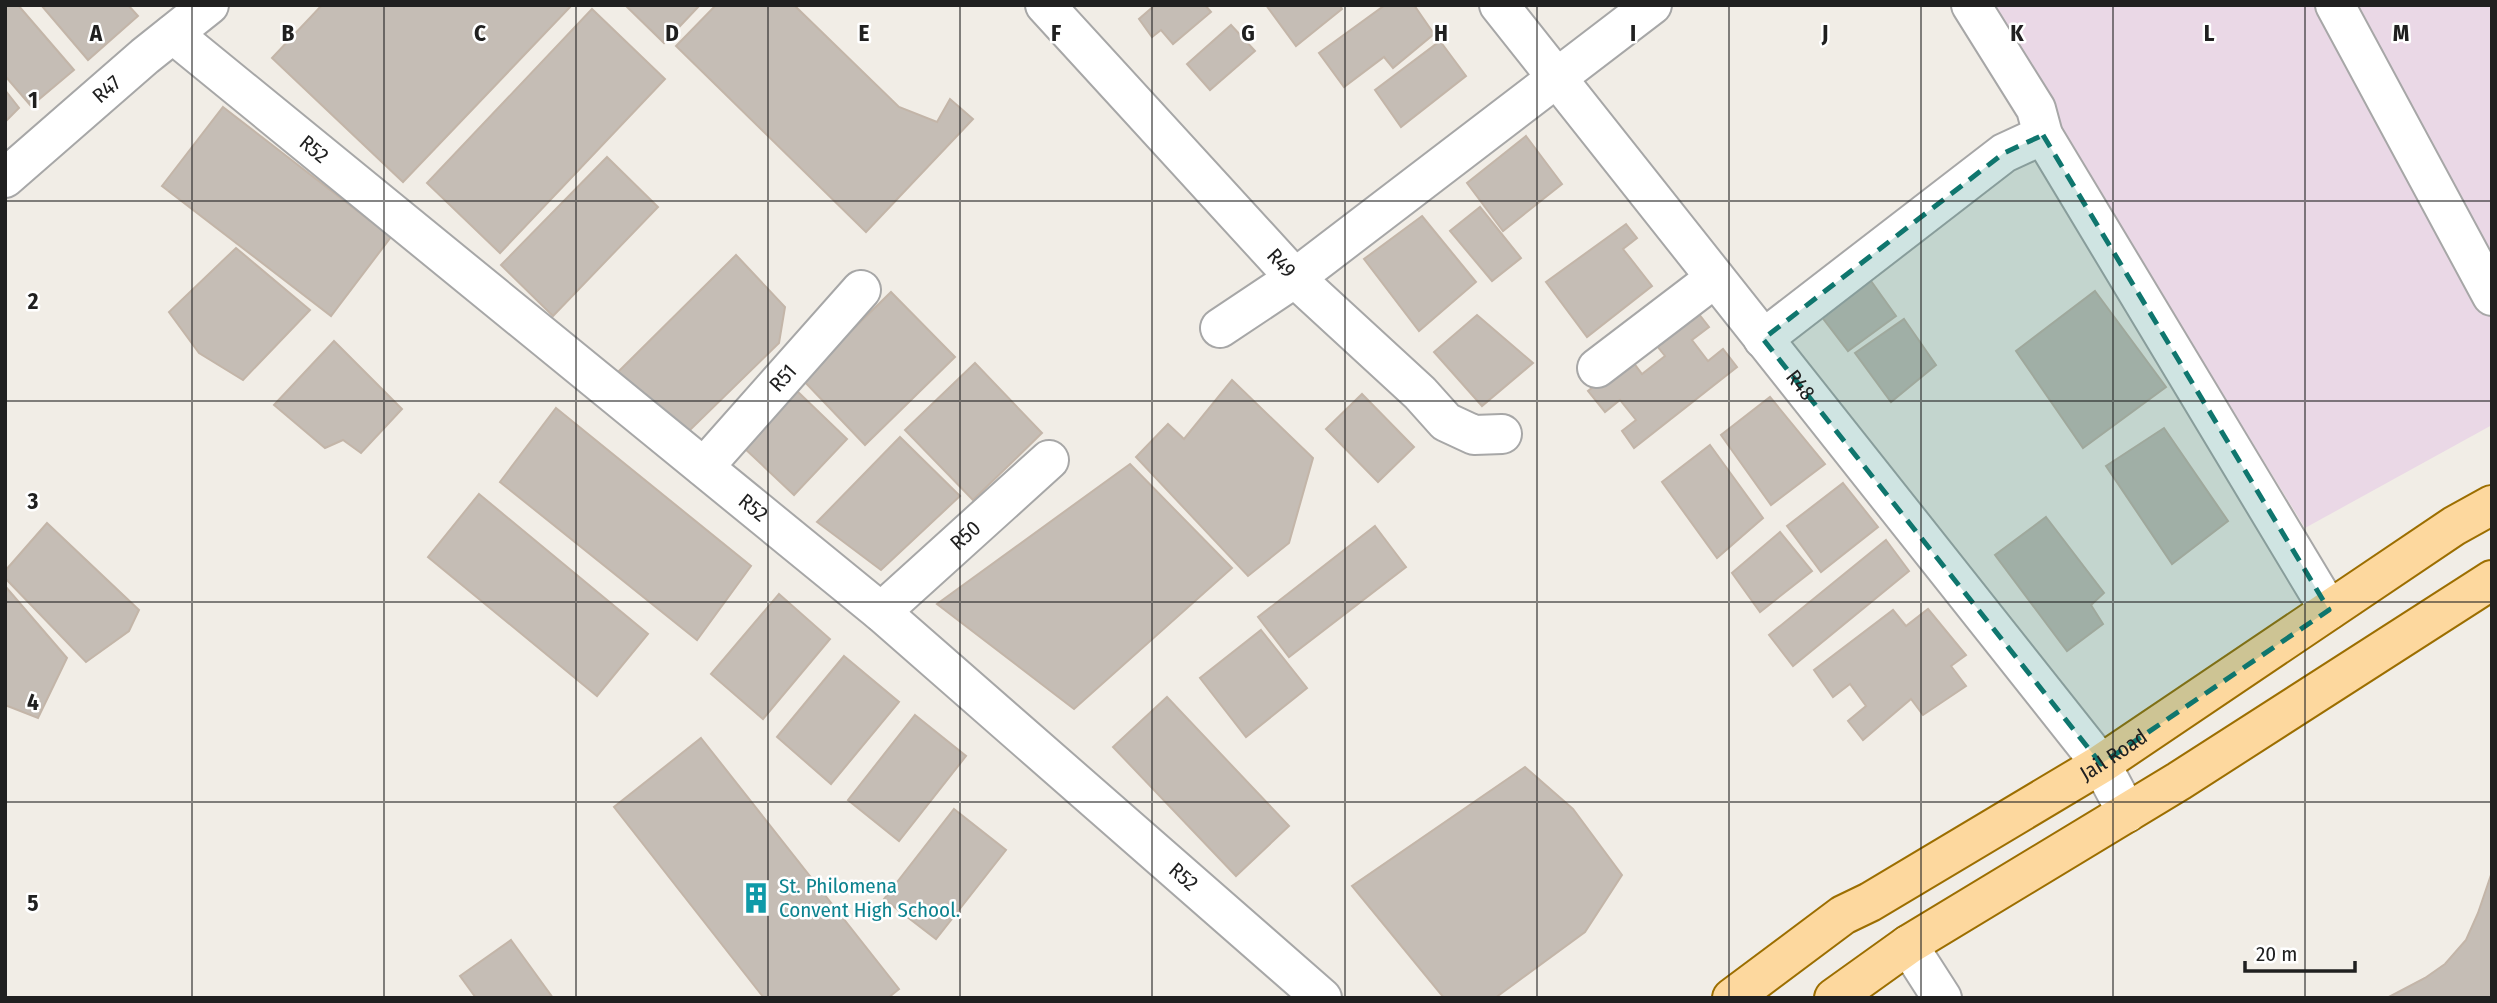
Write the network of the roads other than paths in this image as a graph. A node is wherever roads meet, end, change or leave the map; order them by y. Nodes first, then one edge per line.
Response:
1 (209, 5) edge
2 (1045, 5) edge
3 (1499, 5) edge
4 (1652, 5) edge
5 (1971, 5) edge
6 (2335, 5) edge
7 (173, 34) junction
8 (1556, 78) junction
9 (2043, 135) junction
10 (5, 178) edge
11 (1295, 278) junction
12 (1715, 278) junction
13 (861, 290) dead end
14 (2492, 296) edge
15 (1220, 328) dead end
16 (1763, 339) junction
17 (1597, 368) dead end
18 (1502, 434) dead end
19 (1049, 460) dead end
20 (704, 467) junction
21 (2492, 505) edge
22 (2492, 580) edge
23 (2329, 610) junction
24 (881, 612) junction
25 (2101, 764) junction
26 (2127, 813) junction
27 (1908, 945) junction
28 (1322, 998) edge
29 (1732, 998) edge
30 (1834, 998) edge
31 (1942, 998) edge

1 - 7 street, R47
2 - 11 street, R49
3 - 8 street, R48
4 - 8 street, R49
5 - 9 street
6 - 14 street
7 - 10 street, R47
7 - 20 street, R52
8 - 11 street, R49
8 - 12 street, R48
9 - 16 street
9 - 23 street
11 - 15 street
11 - 18 street
12 - 16 street, R48
12 - 17 street
13 - 20 street, R51
16 - 25 street, R48
19 - 24 street, R50
20 - 24 street, R52
21 - 23 main road, Jail Road
22 - 26 main road
23 - 25 main road, Jail Road
24 - 28 street, R52
25 - 26 street, R48
25 - 29 main road, Jail Road
26 - 27 main road
27 - 30 main road
27 - 31 street

